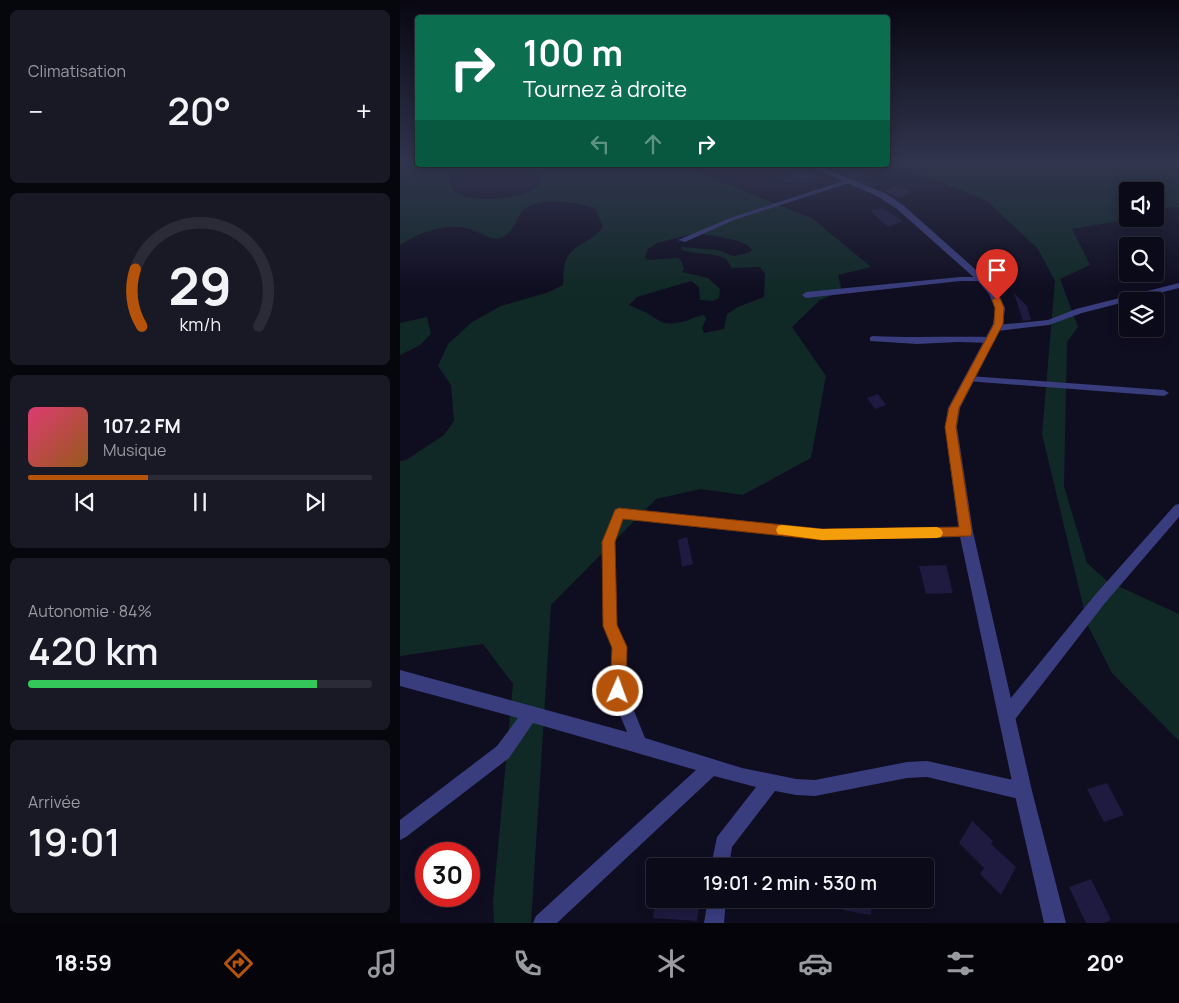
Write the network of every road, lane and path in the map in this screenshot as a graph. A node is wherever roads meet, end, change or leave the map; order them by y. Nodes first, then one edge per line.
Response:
1 (775, 205) edge
2 (897, 205) edge
3 (682, 240) dead end
4 (981, 279) junction
5 (1179, 285) edge
6 (806, 295) dead end
7 (994, 334) junction
8 (873, 339) dead end
9 (969, 379) junction
10 (1164, 393) dead end
11 (1179, 509) edge
12 (966, 532) junction
13 (400, 678) edge
14 (530, 714) junction
15 (1008, 716) junction
16 (640, 744) junction
17 (712, 766) junction
18 (771, 782) junction
19 (1023, 791) junction
20 (400, 831) edge
21 (721, 858) edge
22 (715, 908) edge
23 (543, 923) edge
24 (714, 923) edge
25 (1055, 923) edge

1 - 3 street
2 - 4 street
4 - 6 street
4 - 7 street
5 - 7 street
7 - 8 street
7 - 9 street
9 - 10 street
9 - 12 street
11 - 15 street
12 - 15 street
12 - 16 street
13 - 14 street
14 - 16 street
14 - 20 street
15 - 19 street
16 - 17 street
17 - 18 street
17 - 23 street
18 - 19 street
18 - 21 street
19 - 25 street
22 - 24 street

